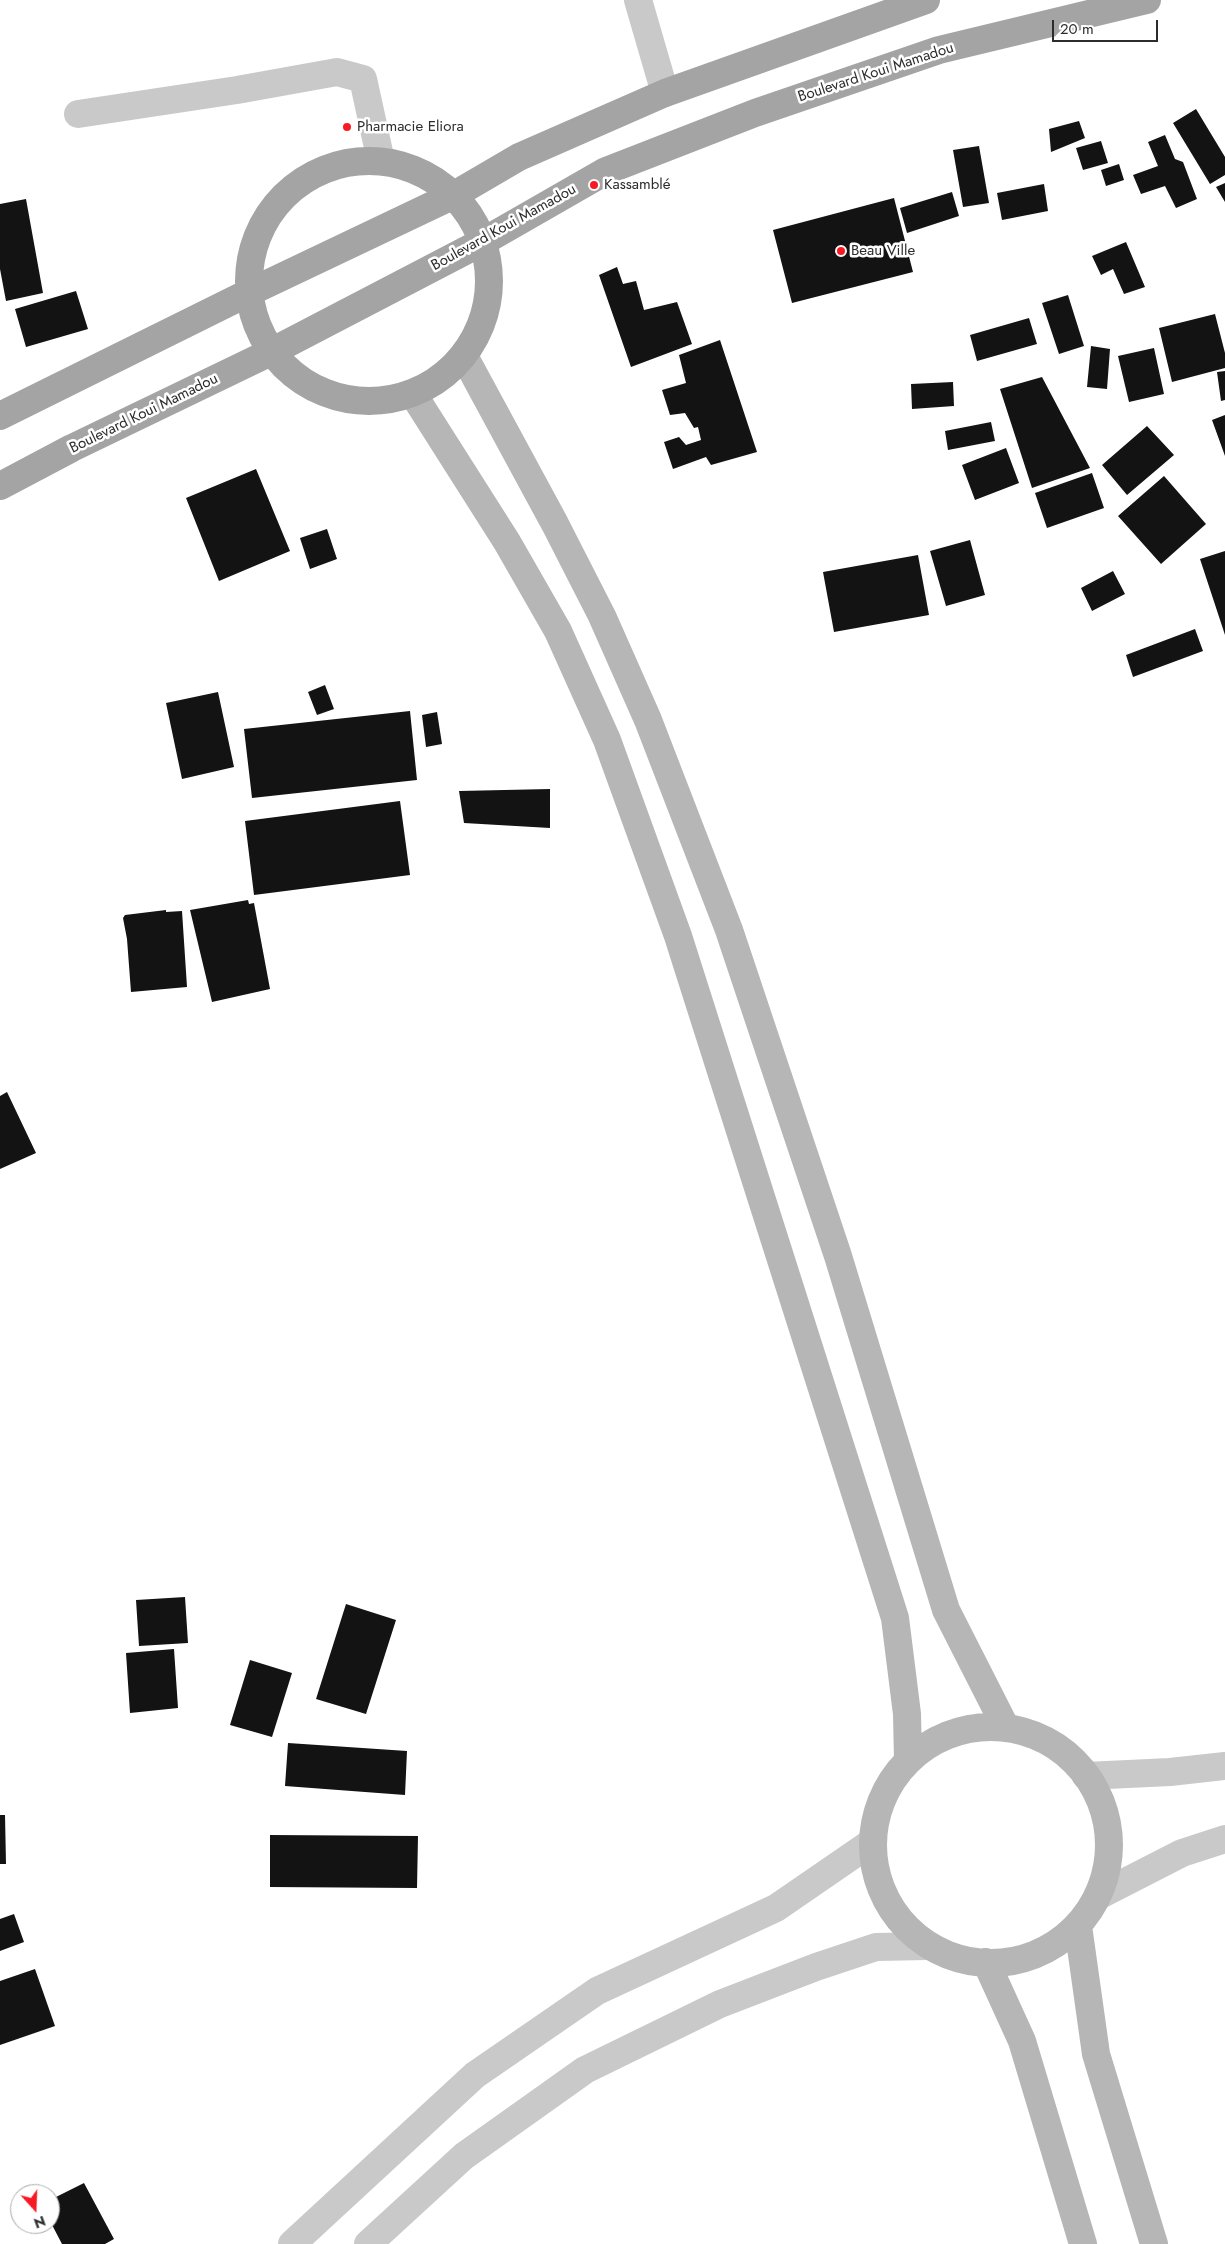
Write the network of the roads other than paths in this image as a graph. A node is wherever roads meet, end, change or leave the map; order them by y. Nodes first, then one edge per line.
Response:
1 (638, 0) edge
2 (926, 0) edge
3 (1148, 0) edge
4 (665, 93) junction
5 (78, 114) dead end
6 (381, 161) junction
7 (454, 194) junction
8 (484, 241) junction
9 (248, 293) junction
10 (271, 352) junction
11 (464, 356) junction
12 (413, 394) junction
13 (0, 416) edge
14 (0, 486) edge
15 (1006, 1728) junction
16 (908, 1761) junction
17 (1225, 1766) edge
18 (1086, 1776) junction
19 (1225, 1839) edge
20 (872, 1842) junction
21 (1100, 1895) junction
22 (1078, 1926) junction
23 (928, 1946) junction
24 (986, 1962) junction
25 (292, 2244) edge
26 (368, 2244) edge
27 (1083, 2244) edge
28 (1154, 2244) edge

1 - 4 street
2 - 4 main road
3 - 8 main road, Boulevard Koui Mamadou
4 - 7 main road
5 - 6 street
6 - 7 main road
6 - 9 main road
7 - 8 main road
7 - 9 main road
8 - 10 main road, Boulevard Koui Mamadou
8 - 11 main road
9 - 10 main road
9 - 13 main road
10 - 12 main road
10 - 14 main road, Boulevard Koui Mamadou
11 - 12 main road
11 - 15 main road
12 - 16 main road
15 - 16 main road
15 - 18 main road
16 - 20 main road
17 - 18 street
18 - 21 main road
19 - 21 street
20 - 23 main road
20 - 25 street
21 - 22 main road
22 - 24 main road
22 - 28 main road
23 - 24 main road
23 - 26 street
24 - 27 main road

